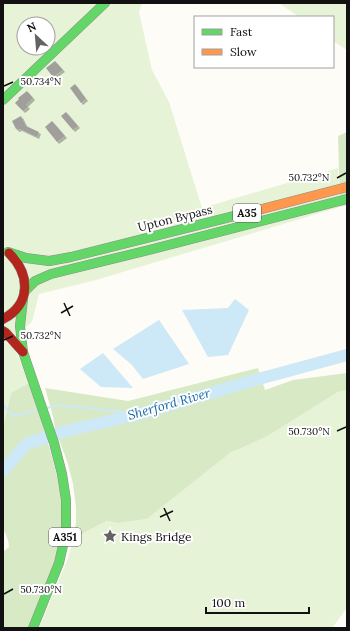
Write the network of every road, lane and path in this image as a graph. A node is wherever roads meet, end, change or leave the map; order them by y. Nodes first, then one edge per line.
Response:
1 (105, 3) edge
2 (3, 100) edge
3 (347, 187) edge
4 (347, 199) edge
5 (5, 251) edge
6 (23, 296) junction
7 (3, 319) edge
8 (3, 331) edge
9 (23, 352) junction
10 (32, 628) edge

1 - 2 main road
3 - 5 main road, Upton Bypass / A35
4 - 6 main road, Upton Bypass / A35
5 - 6 main road
6 - 7 main road, Upton Bypass
6 - 9 main road, A351
8 - 9 main road, A351
9 - 10 main road, A351

